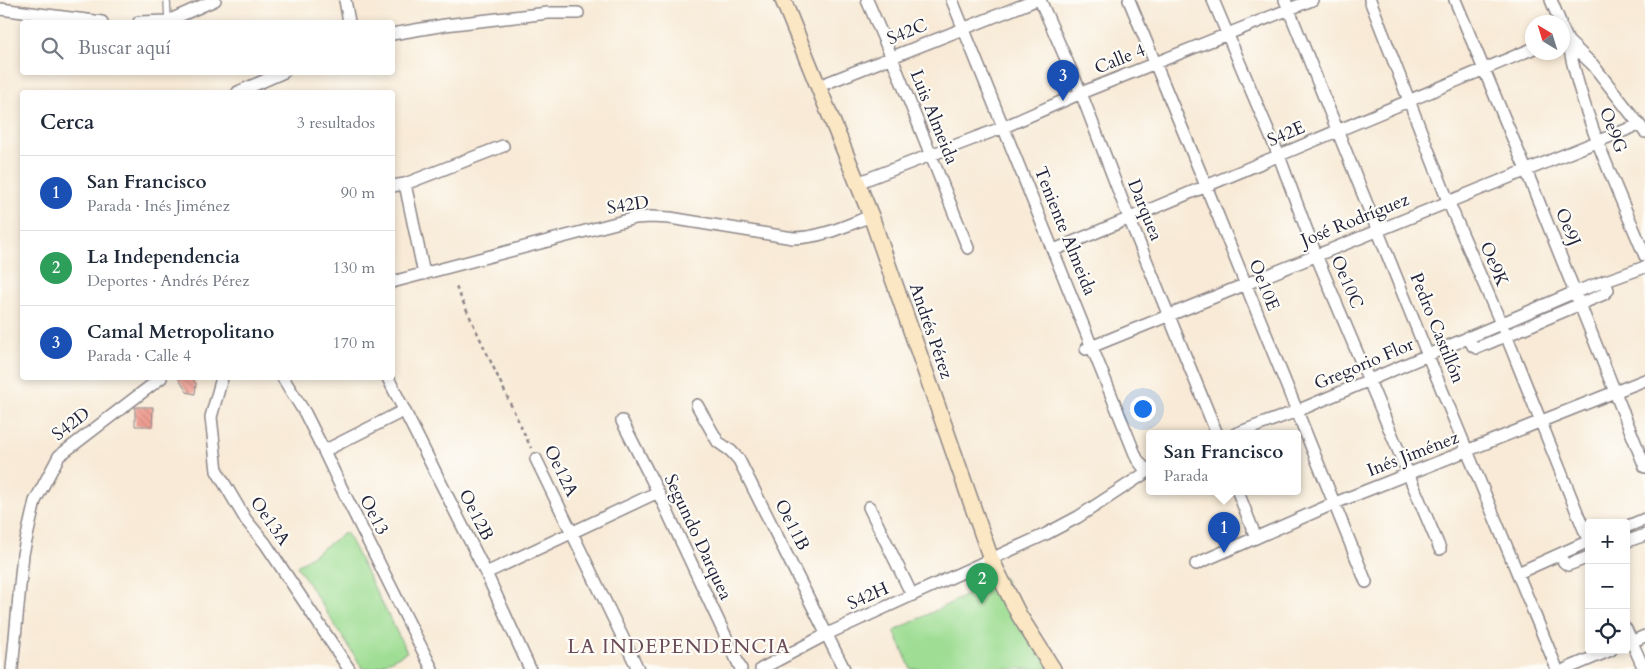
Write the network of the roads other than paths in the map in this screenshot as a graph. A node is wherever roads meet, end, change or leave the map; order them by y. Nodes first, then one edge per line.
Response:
1 (167, 0) edge
2 (215, 0) edge
3 (345, 0) edge
4 (783, 0) edge
5 (867, 0) edge
6 (952, 0) edge
7 (1038, 0) edge
8 (1129, 0) edge
9 (1213, 0) edge
10 (1312, 0) edge
11 (1370, 0) edge
12 (1455, 0) edge
13 (1551, 0) edge
14 (1287, 5) edge
15 (0, 9) edge
16 (578, 13) dead end
17 (1557, 15) edge
18 (86, 20) edge
19 (168, 20) edge
20 (170, 20) edge
21 (350, 20) edge
22 (964, 28) junction
23 (395, 33) edge
24 (1227, 34) junction
25 (1570, 40) edge
26 (1525, 52) edge
27 (1570, 54) edge
28 (892, 58) junction
29 (1155, 64) junction
30 (1483, 70) junction
31 (277, 75) edge
32 (819, 86) junction
33 (243, 90) edge
34 (1081, 93) junction
35 (1410, 101) junction
36 (1004, 127) junction
37 (1642, 128) edge
38 (1338, 131) junction
39 (1598, 141) junction
40 (503, 146) dead end
41 (931, 156) junction
42 (1278, 156) junction
43 (1526, 170) junction
44 (857, 183) junction
45 (405, 184) junction
46 (395, 186) edge
47 (1206, 186) junction
48 (1448, 202) junction
49 (871, 216) junction
50 (1129, 218) junction
51 (1378, 230) junction
52 (968, 248) dead end
53 (1054, 250) junction
54 (1316, 255) junction
55 (1645, 256) edge
56 (1645, 267) edge
57 (424, 274) junction
58 (395, 281) edge
59 (1605, 281) junction
60 (1245, 284) junction
61 (1575, 292) junction
62 (1580, 304) junction
63 (1540, 306) junction
64 (1169, 314) junction
65 (1545, 319) junction
66 (1500, 323) junction
67 (1506, 335) junction
68 (1468, 337) junction
69 (1089, 347) junction
70 (1428, 356) junction
71 (158, 380) edge
72 (221, 380) edge
73 (284, 380) edge
74 (389, 380) edge
75 (1369, 380) junction
76 (1645, 380) edge
77 (1615, 392) junction
78 (697, 405) dead end
79 (404, 411) junction
80 (1297, 411) junction
81 (622, 421) dead end
82 (1541, 421) junction
83 (1215, 430) edge
84 (1246, 430) edge
85 (324, 451) junction
86 (1468, 452) junction
87 (536, 459) road end
88 (1645, 467) edge
89 (1146, 469) edge
90 (1146, 473) edge
91 (1408, 474) junction
92 (658, 492) junction
93 (1239, 495) edge
94 (1335, 503) junction
95 (869, 508) dead end
96 (1645, 519) edge
97 (1630, 525) edge
98 (1585, 532) edge
99 (572, 533) junction
100 (1645, 534) edge
101 (1256, 538) junction
102 (1630, 539) edge
103 (1585, 544) edge
104 (1440, 549) dead end
105 (1560, 554) junction
106 (991, 559) junction
107 (1585, 559) edge
108 (1196, 564) dead end
109 (486, 573) junction
110 (1518, 573) junction
111 (1366, 582) dead end
112 (912, 595) junction
113 (827, 634) junction
114 (1645, 636) edge
115 (1630, 643) edge
116 (1630, 645) edge
117 (1602, 654) edge
118 (12, 669) edge
119 (349, 669) edge
120 (432, 669) edge
121 (530, 669) edge
122 (638, 669) edge
123 (741, 669) edge
124 (761, 669) edge
125 (844, 669) edge
126 (1053, 669) edge
127 (1557, 669) edge
128 (1566, 669) edge
129 (1644, 669) edge

1 - 19 lane
2 - 20 street
3 - 21 street
4 - 32 street, Andrés Pérez
5 - 28 street, Luis Almeida
6 - 22 street, Teniente Almeida
7 - 22 street, S42C
7 - 34 street, Darquea
8 - 29 street, Oe10E
9 - 24 street, Oe10C
10 - 14 street, Calle 4
11 - 35 street, Oe9K
12 - 30 street, Oe9J
13 - 17 street
14 - 24 street, Calle 4
14 - 38 street, Pedro Castillón
15 - 18 street
16 - 23 street
22 - 28 street, S42C
22 - 36 street, Teniente Almeida
24 - 29 street, Calle 4
24 - 42 street, Oe10C
25 - 37 street
26 - 30 street, S42E
27 - 39 street, Oe9G
28 - 32 street, S42C
28 - 41 street, Luis Almeida
29 - 34 street, Calle 4
29 - 47 street, Oe10E
30 - 35 street, S42E
30 - 43 street, Oe9J
31 - 33 street
32 - 44 street, Andrés Pérez
34 - 36 street, Calle 4
34 - 50 street, Darquea
35 - 38 street, S42E
35 - 48 street, Oe9K
36 - 41 street, Calle 4
36 - 53 street, Teniente Almeida
37 - 39 street, José Rodríguez
38 - 42 street, S42E
38 - 51 street, Pedro Castillón
39 - 43 street, José Rodríguez
39 - 55 street, Oe9G
40 - 45 street
41 - 44 street, Calle 4
41 - 52 street, Luis Almeida
42 - 47 street, S42E
42 - 54 street, Oe10C
43 - 48 street, José Rodríguez
43 - 61 street, Oe9J
44 - 49 street, Andrés Pérez
45 - 46 street
45 - 57 street
47 - 50 street, S42E
47 - 60 street, Oe10E
48 - 51 street, José Rodríguez
48 - 66 street, Oe9K
49 - 57 street, S42D
49 - 106 street, Andrés Pérez
50 - 53 street, S42E
50 - 64 street, Darquea
51 - 54 street, José Rodríguez
51 - 70 street, Pedro Castillón
53 - 69 street, Teniente Almeida
54 - 60 street, José Rodríguez
54 - 75 street, Oe10C
56 - 59 street, Gregorio Flor
57 - 58 street, S42D
59 - 61 street, Gregorio Flor
59 - 62 street
60 - 64 street, José Rodríguez
60 - 80 street, Oe10E
61 - 62 street, Oe9J
61 - 63 street, Gregorio Flor
62 - 65 street
62 - 77 street, Oe9J
63 - 65 street
63 - 66 street, Gregorio Flor
64 - 69 street, José Rodríguez
64 - 83 street, Darquea
65 - 67 street
66 - 67 street, Oe9K
66 - 68 street, Gregorio Flor
67 - 68 street
67 - 82 street, Oe9K
68 - 70 street, Gregorio Flor
69 - 89 street, Teniente Almeida
70 - 75 street, Gregorio Flor
70 - 86 street, Pedro Castillón
71 - 118 street, S42D
72 - 119 street, Oe13A
73 - 85 street, Oe13
74 - 79 street, Oe12B
75 - 80 street, Gregorio Flor
75 - 91 street, Oe10C
76 - 77 street, Inés Jiménez
77 - 82 street, Inés Jiménez
77 - 88 street, Oe9J
78 - 113 street, Oe11B
79 - 85 street
79 - 109 street, Oe12B
80 - 84 street, Gregorio Flor
80 - 94 street, Oe10E
81 - 92 street, Segundo Darquea
82 - 86 street, Inés Jiménez
82 - 98 street, Oe9K
85 - 120 street, Oe13
86 - 91 street, Inés Jiménez
86 - 110 street, Pedro Castillón
87 - 99 street, Oe12A
90 - 106 street, S42H
91 - 94 street, Inés Jiménez
91 - 104 street, Oe10C
92 - 99 street
92 - 123 street, Segundo Darquea
93 - 101 street
94 - 101 street, Inés Jiménez
94 - 111 street, Oe10E
95 - 112 street
96 - 97 street
99 - 109 street
99 - 122 street, Oe12A
100 - 102 street
101 - 108 street, Inés Jiménez
103 - 105 street
105 - 107 street
105 - 110 street
106 - 112 street, S42H
106 - 126 street, Andrés Pérez
109 - 121 street, Oe12B
110 - 127 street, Pedro Castillón
112 - 113 street, S42H
113 - 124 street, S42H
113 - 125 street, Oe11B
114 - 115 street
116 - 129 street
117 - 128 street

